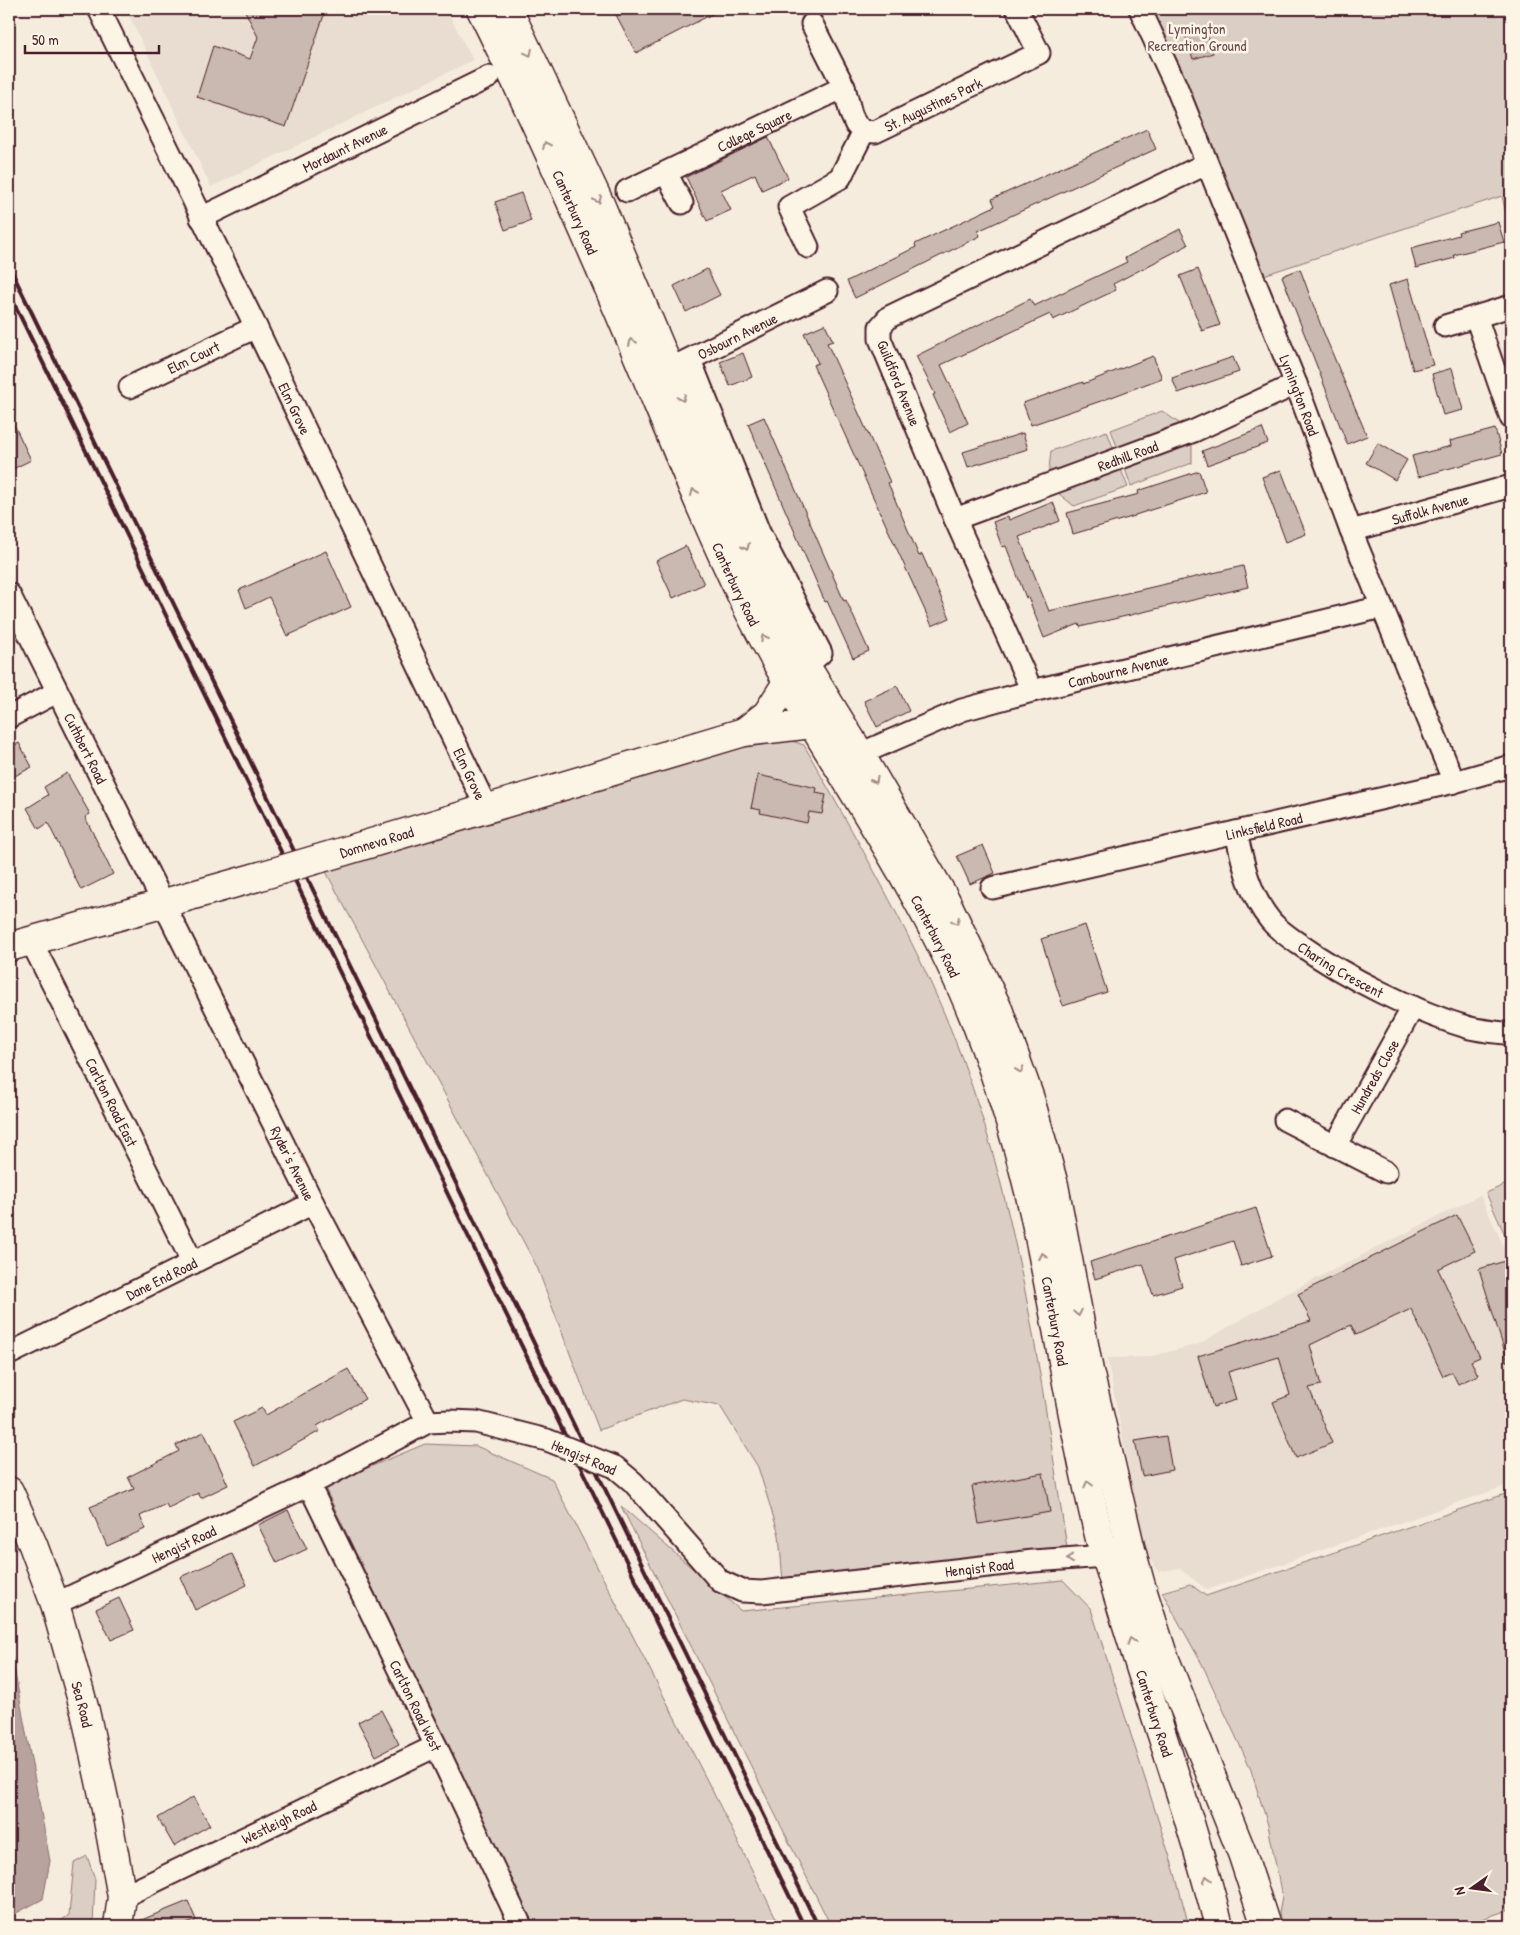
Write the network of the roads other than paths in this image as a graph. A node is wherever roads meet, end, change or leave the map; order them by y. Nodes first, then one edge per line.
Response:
1 (99, 9) edge
2 (481, 9) edge
3 (508, 9) edge
4 (1017, 9) edge
5 (1140, 9) edge
6 (812, 24) dead end
7 (489, 77) dead end
8 (844, 87) junction
9 (864, 131) junction
10 (1206, 164) junction
11 (666, 173) junction
12 (627, 191) dead end
13 (682, 203) dead end
14 (201, 218) junction
15 (808, 247) dead end
16 (827, 291) dead end
17 (1511, 306) edge
18 (1476, 317) junction
19 (1445, 326) dead end
20 (256, 327) junction
21 (669, 369) junction
22 (1296, 384) junction
23 (130, 387) dead end
24 (1511, 418) edge
25 (1511, 486) edge
26 (955, 519) junction
27 (1351, 531) junction
28 (9, 594) edge
29 (1382, 607) junction
30 (797, 674) junction
31 (1032, 691) junction
32 (57, 692) junction
33 (9, 717) edge
34 (812, 724) junction
35 (744, 732) junction
36 (860, 754) junction
37 (1511, 766) edge
38 (1454, 782) junction
39 (487, 809) junction
40 (1236, 832) junction
41 (992, 888) dead end
42 (162, 903) junction
43 (20, 944) edge
44 (1413, 1007) junction
45 (1511, 1034) edge
46 (1285, 1120) dead end
47 (1335, 1146) junction
48 (1386, 1172) dead end
49 (314, 1203) junction
50 (193, 1263) junction
51 (9, 1354) edge
52 (428, 1422) junction
53 (310, 1485) junction
54 (9, 1491) edge
55 (1106, 1556) junction
56 (55, 1604) junction
57 (436, 1746) junction
58 (122, 1897) junction
59 (118, 1926) edge
60 (521, 1926) edge
61 (1219, 1926) edge
62 (1266, 1926) edge

1 - 14 street, Elm Grove
21 -> 2 main road, Canterbury Road
3 -> 21 main road, Canterbury Road
4 - 9 street, St. Augustines Park
5 - 10 street, Lymington Road
6 - 8 street, St. Augustines Park
7 - 14 street, Mordaunt Avenue
8 - 9 street, St. Augustines Park
8 - 11 street, College Square
9 - 15 street
10 - 22 street, Lymington Road
10 - 26 street, Guildford Avenue
11 - 12 street, College Square
11 - 13 street
14 - 20 street, Elm Grove
16 - 21 street, Osbourn Avenue
17 - 18 street
18 - 19 street
18 - 24 street
20 - 23 street, Elm Court
20 - 39 street, Elm Grove
21 - 30 main road, Canterbury Road
21 - 30 street, Canterbury Road
22 - 26 street, Redhill Road
22 - 27 street, Lymington Road
25 - 27 street, Suffolk Avenue
26 - 31 street, Guildford Avenue
27 - 29 street, Lymington Road
28 - 32 street, Cuthbert Road
29 - 31 street, Cambourne Avenue
29 - 38 street, Lymington Road
30 - 34 main road, Canterbury Road
30 - 35 main road, Domneva Road
30 - 36 main road, Canterbury Road
31 - 36 street, Cambourne Avenue
32 - 33 street
32 - 42 street, Cuthbert Road
34 - 35 main road, Domneva Road
55 -> 34 main road, Canterbury Road
35 - 39 main road, Domneva Road
36 -> 62 main road, Canterbury Road
37 - 38 street, Linksfield Road
38 - 40 street, Linksfield Road
39 - 42 main road, Domneva Road, bridge
40 - 41 street, Linksfield Road
40 - 44 street, Charing Crescent
42 - 43 main road, Domneva Road
42 - 49 street, Ryder's Avenue
43 - 50 street, Carlton Road East
44 - 45 street, Charing Crescent
44 - 47 street, Hundreds Close
46 - 47 street
47 - 48 street
49 - 50 street, Dane End Road
49 - 52 street, Ryder's Avenue
50 - 51 street, Dane End Road
52 - 53 street, Hengist Road
55 -> 52 street, Hengist Road, bridge
53 - 56 street, Hengist Road
53 - 57 street, Carlton Road West
54 - 56 main road, Sea Road
61 -> 55 main road, Canterbury Road
56 - 58 main road, Sea Road
57 - 58 street, Westleigh Road
57 - 60 street, Carlton Road West
58 - 59 main road, Sea Road

